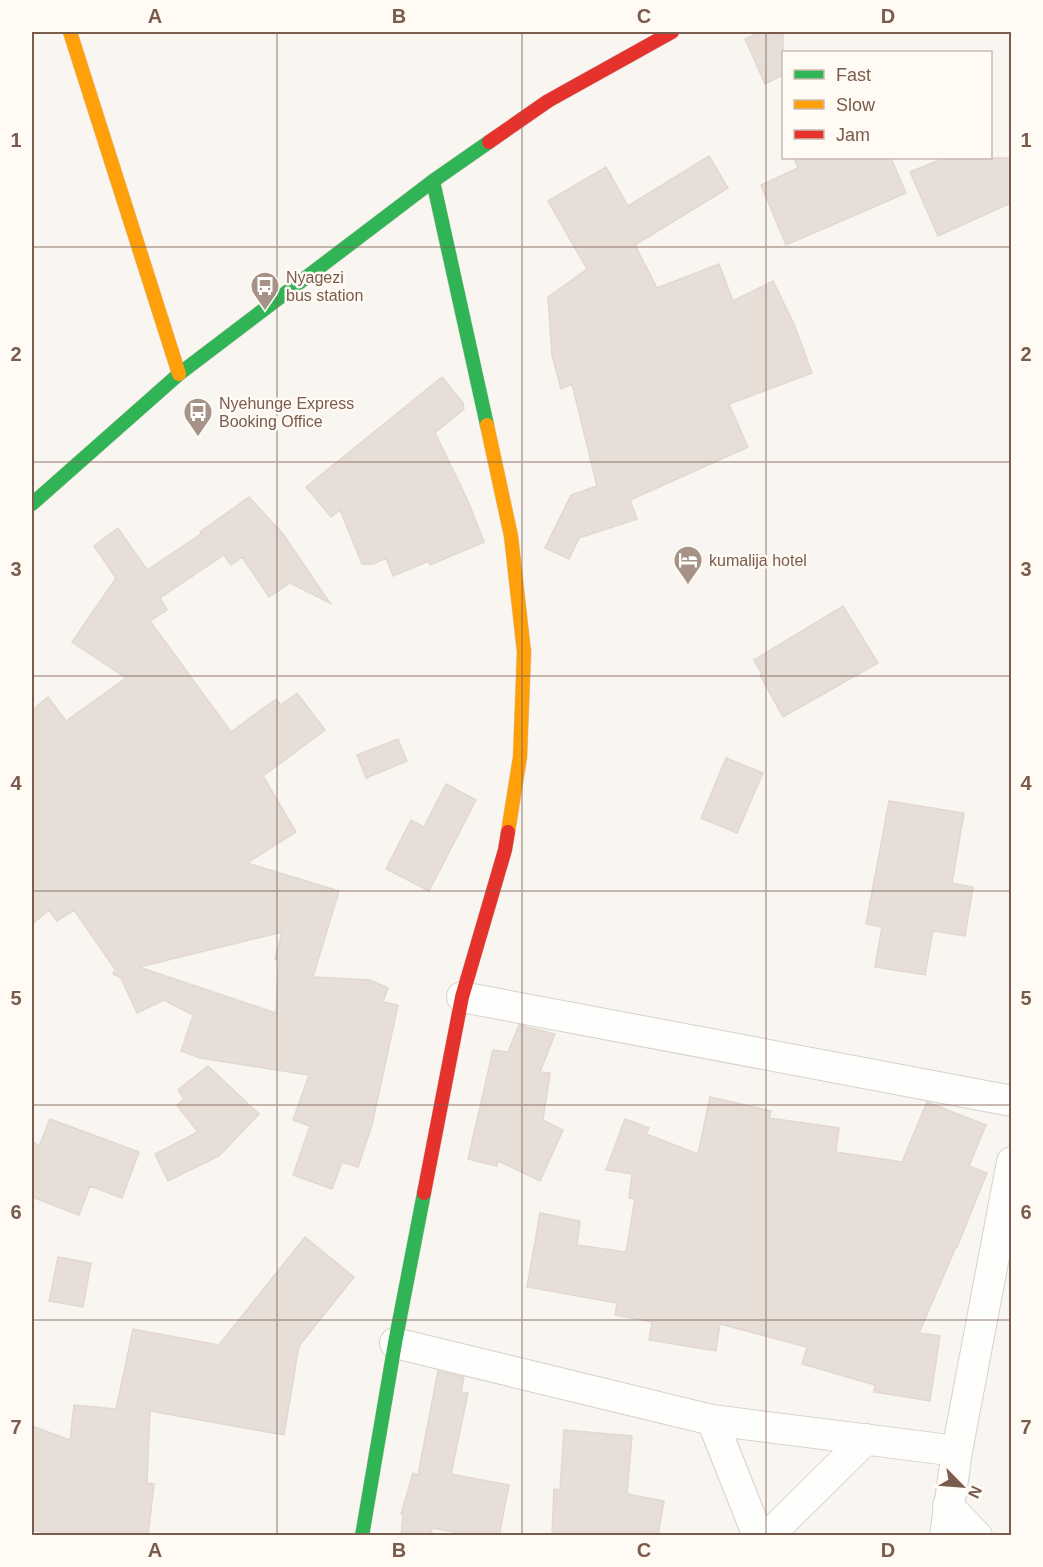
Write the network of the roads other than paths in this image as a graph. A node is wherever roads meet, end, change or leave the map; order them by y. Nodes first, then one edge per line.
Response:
1 (70, 32) edge
2 (672, 32) edge
3 (433, 181) junction
4 (179, 374) junction
5 (32, 504) edge
6 (462, 997) junction
7 (1011, 1101) edge
8 (1011, 1162) edge
9 (395, 1343) junction
10 (712, 1420) junction
11 (866, 1439) junction
12 (957, 1451) junction
13 (948, 1506) junction
14 (362, 1536) edge
15 (758, 1536) edge
16 (768, 1536) edge
17 (945, 1536) edge
18 (977, 1536) edge

1 - 4 main road
2 - 3 main road
3 - 4 main road
3 - 6 main road
4 - 5 main road
6 - 7 street
6 - 9 main road
8 - 12 street
9 - 10 street
9 - 14 main road
10 - 11 street
10 - 15 street
11 - 12 street
11 - 16 street
12 - 13 street
13 - 17 street
13 - 18 street

